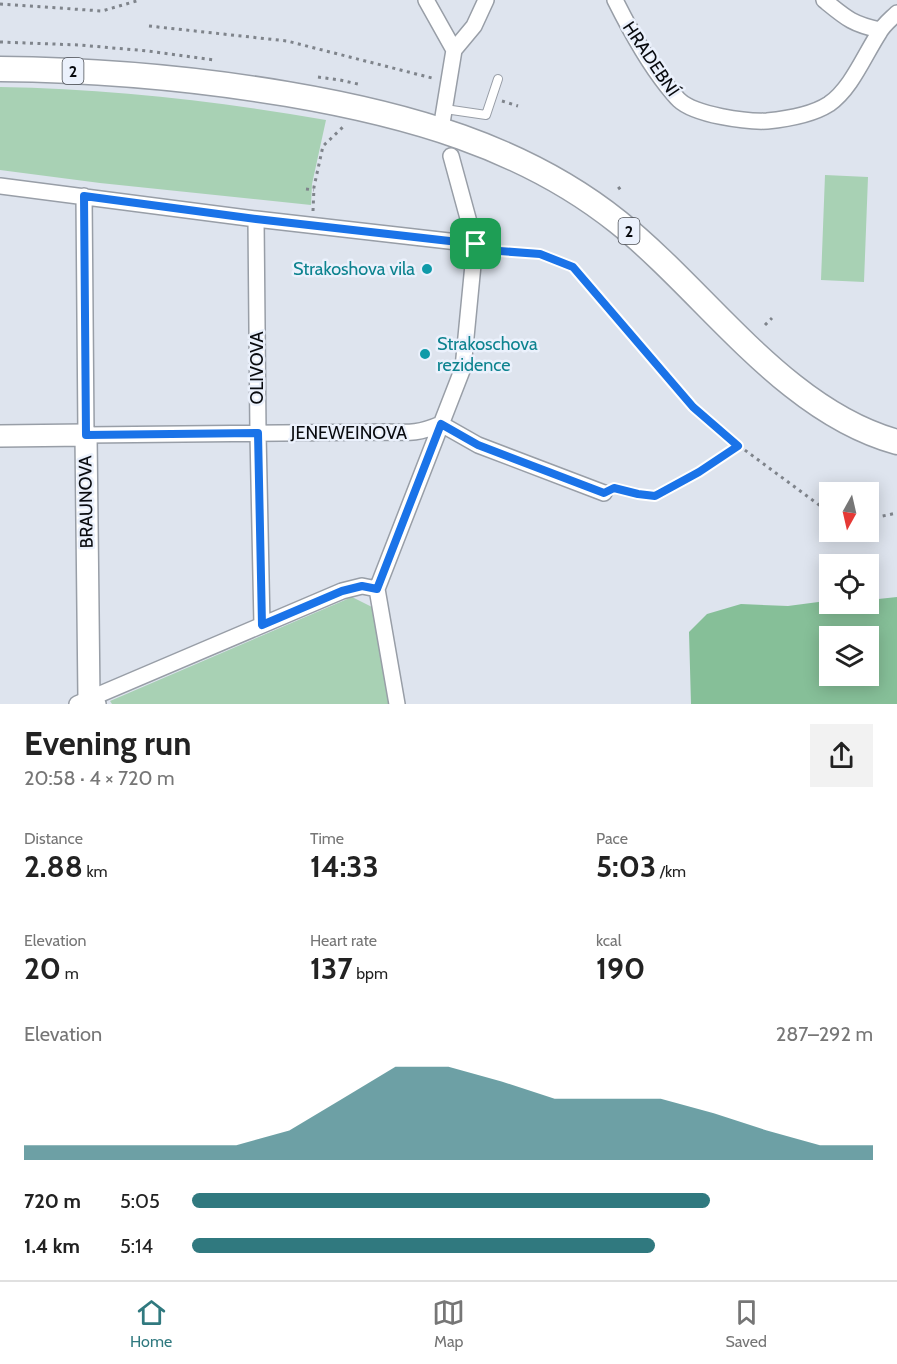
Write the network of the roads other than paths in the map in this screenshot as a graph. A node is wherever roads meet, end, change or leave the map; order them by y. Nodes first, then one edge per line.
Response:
1 (426, 0) edge
2 (486, 0) edge
3 (615, 0) edge
4 (824, 0) edge
5 (897, 12) edge
6 (880, 30) junction
7 (454, 50) junction
8 (0, 69) edge
9 (498, 79) dead end
10 (443, 119) junction
11 (451, 156) dead end
12 (0, 186) edge
13 (84, 196) junction
14 (256, 219) junction
15 (476, 244) junction
16 (441, 424) junction
17 (258, 433) junction
18 (86, 435) junction
19 (0, 436) edge
20 (897, 442) edge
21 (604, 493) road end
22 (377, 589) junction
23 (262, 625) junction
24 (87, 702) edge
25 (397, 704) edge

1 - 7 street
2 - 7 street
3 - 6 street, HRADEBNÍ
4 - 6 street
5 - 6 street, HRADEBNÍ
7 - 10 street
8 - 10 main road, 2
9 - 10 lane
10 - 20 main road, 2
11 - 15 street
12 - 13 street
13 - 14 street
13 - 18 street, BRAUNOVA
14 - 15 street
14 - 17 street, OLIVOVA
15 - 16 street
16 - 17 street, JENEWEINOVA
16 - 21 street
16 - 22 street
17 - 18 street, JENEWEINOVA
17 - 23 street, OLIVOVA
18 - 19 street, JENEWEINOVA
18 - 24 street, BRAUNOVA
22 - 23 street
22 - 25 street
23 - 24 street

